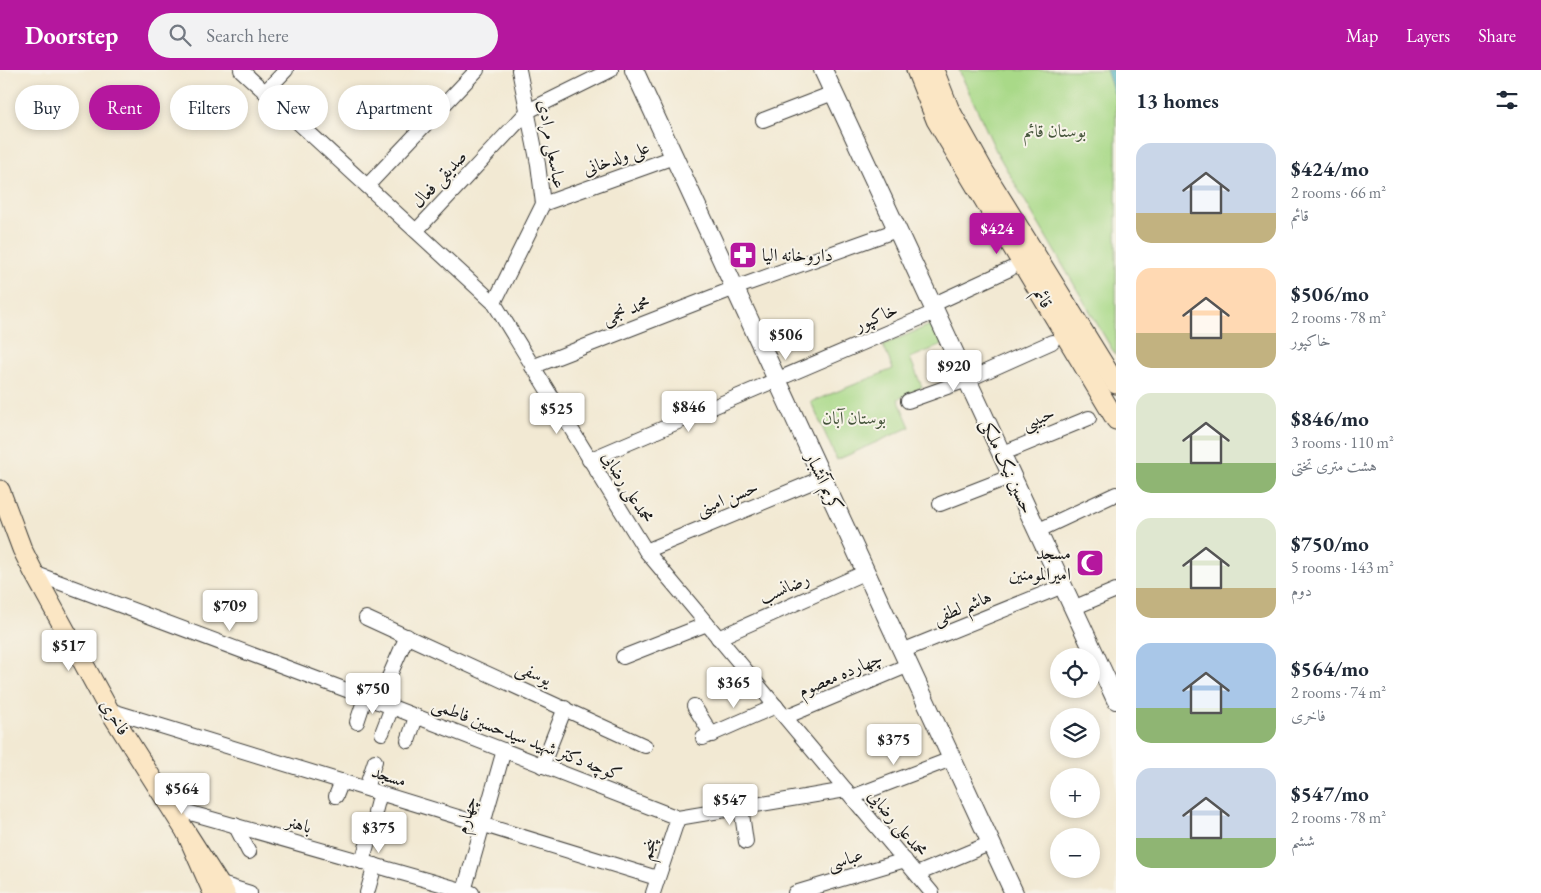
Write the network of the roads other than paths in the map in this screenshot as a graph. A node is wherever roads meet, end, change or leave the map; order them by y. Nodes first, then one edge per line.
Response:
1 (241, 70) edge
2 (286, 70) edge
3 (478, 70) edge
4 (519, 70) edge
5 (612, 70) edge
6 (634, 70) edge
7 (822, 70) edge
8 (916, 70) edge
9 (934, 70) edge
10 (272, 85) edge
11 (258, 86) edge
12 (833, 93) junction
13 (528, 111) junction
14 (763, 120) dead end
15 (306, 130) edge
16 (674, 157) junction
17 (367, 186) junction
18 (543, 204) junction
19 (897, 230) junction
20 (416, 231) junction
21 (1010, 269) dead end
22 (735, 288) junction
23 (494, 303) junction
24 (934, 308) junction
25 (1052, 342) dead end
26 (532, 367) junction
27 (777, 379) junction
28 (967, 380) junction
29 (1116, 384) edge
30 (908, 401) dead end
31 (1089, 418) dead end
32 (1116, 420) edge
33 (1001, 454) junction
34 (589, 460) junction
35 (1012, 476) junction
36 (822, 478) junction
37 (0, 490) edge
38 (1116, 494) edge
39 (940, 504) dead end
40 (1037, 531) junction
41 (646, 552) junction
42 (866, 572) junction
43 (34, 573) junction
44 (1063, 586) junction
45 (1116, 590) edge
46 (1073, 608) junction
47 (366, 618) dead end
48 (707, 624) junction
49 (407, 636) junction
50 (718, 638) junction
51 (623, 657) dead end
52 (905, 658) junction
53 (1111, 676) edge
54 (1116, 700) edge
55 (378, 702) junction
56 (694, 706) dead end
57 (565, 708) junction
58 (109, 710) junction
59 (780, 712) junction
60 (416, 717) junction
61 (357, 722) dead end
62 (382, 733) dead end
63 (408, 741) dead end
64 (645, 746) dead end
65 (504, 750) junction
66 (375, 762) dead end
67 (946, 762) dead end
68 (542, 766) junction
69 (342, 781) junction
70 (366, 788) junction
71 (380, 793) junction
72 (849, 794) junction
73 (336, 796) dead end
74 (741, 807) junction
75 (173, 808) junction
76 (375, 812) dead end
77 (678, 818) junction
78 (482, 824) junction
79 (235, 825) junction
80 (369, 838) dead end
81 (746, 842) dead end
82 (984, 846) dead end
83 (249, 852) dead end
84 (905, 860) junction
85 (369, 864) junction
86 (917, 874) junction
87 (657, 878) junction
88 (220, 890) edge
89 (468, 892) edge
90 (250, 893) edge
91 (366, 893) edge
92 (653, 893) edge
93 (795, 893) edge
94 (932, 893) edge
95 (1014, 893) edge

1 - 11 street, محمدعلی رضایی
2 - 10 street
3 - 17 street
4 - 13 street, عباسعلی مرادی
5 - 13 street, صدیقی فعال
6 - 16 street, کریم آتشبار
7 - 12 street, حسین نیک ملکی
8 - 32 main road, قائم
9 - 29 main road, قائم
12 - 14 street
12 - 19 street, حسین نیک ملکی
13 - 18 street, عباسعلی مرادی
13 - 20 street, صدیقی فعال
15 - 17 street, محمدعلی رضایی
16 - 18 street, علی ولدخانی
16 - 22 street, کریم آتشبار
17 - 20 street, محمدعلی رضایی
18 - 23 street, عباسعلی مرادی
19 - 22 street, محمد نجمی
19 - 24 street, حسین نیک ملکی
20 - 23 street, محمدعلی رضایی
21 - 24 street, خاکپور
22 - 26 street, محمد نجمی
22 - 27 street, کریم آتشبار
23 - 26 street, محمدعلی رضایی
24 - 27 street, خاکپور
24 - 28 street, حسین نیک ملکی
25 - 28 street
26 - 34 street, محمدعلی رضایی
27 - 34 street, خاکپور
27 - 36 street, کریم آتشبار
28 - 30 street
28 - 33 street, حسین نیک ملکی
31 - 33 street, حبیبی
33 - 35 street, حسین نیک ملکی
34 - 41 street, محمدعلی رضایی
35 - 39 street
35 - 40 street, حسین نیک ملکی
36 - 41 street, حسن امینی
36 - 42 street, کریم آتشبار
37 - 43 main road, فاخری
38 - 40 street
40 - 44 street, حسین نیک ملکی
41 - 48 street, محمدعلی رضایی
42 - 50 street, رضانسب
42 - 52 street, کریم آتشبار
43 - 55 street, کوچه دکتر شهید سیدحسین فاطمی
43 - 58 main road, فاخری
44 - 46 street, حسین نیک ملکی
44 - 52 street, هاشم لطفی
45 - 46 street
46 - 53 street, حسین نیک ملکی
47 - 49 street, یوسفی
48 - 50 street, محمدعلی رضایی
48 - 51 street
49 - 55 street
49 - 57 street, یوسفی
50 - 59 street, محمدعلی رضایی
52 - 59 street, چهارده معصوم
52 - 95 street, کریم آتشبار
53 - 54 street, حسین نیک ملکی
55 - 60 street, کوچه دکتر شهید سیدحسین فاطمی
55 - 61 street
55 - 62 street
56 - 59 street, چهارده معصوم
57 - 64 street, یوسفی
57 - 68 street
58 - 69 street, مسجد
58 - 75 main road, فاخری
59 - 72 street, محمدعلی رضایی
60 - 63 street
60 - 65 street, کوچه دکتر شهید سیدحسین فاطمی
65 - 68 street, کوچه دکتر شهید سیدحسین فاطمی
65 - 78 street, چهارم
66 - 70 street
67 - 72 street
68 - 77 street, کوچه دکتر شهید سیدحسین فاطمی
69 - 70 street, مسجد
69 - 73 street
70 - 71 street, مسجد
71 - 76 street
71 - 78 street, مسجد
72 - 74 street
72 - 84 street, محمدعلی رضایی
74 - 77 street
74 - 81 street
75 - 79 street, باهنر
75 - 88 main road, فاخری
77 - 87 street, پنجم
78 - 87 street, مسجد
78 - 89 street, چهارم
79 - 83 street
79 - 85 street, باهنر
80 - 85 street
82 - 86 street
84 - 86 street, محمدعلی رضایی
84 - 93 street, عباسی
85 - 89 street, باهنر
85 - 91 street
86 - 94 street, محمدعلی رضایی
87 - 92 street, پنجم
88 - 90 street

